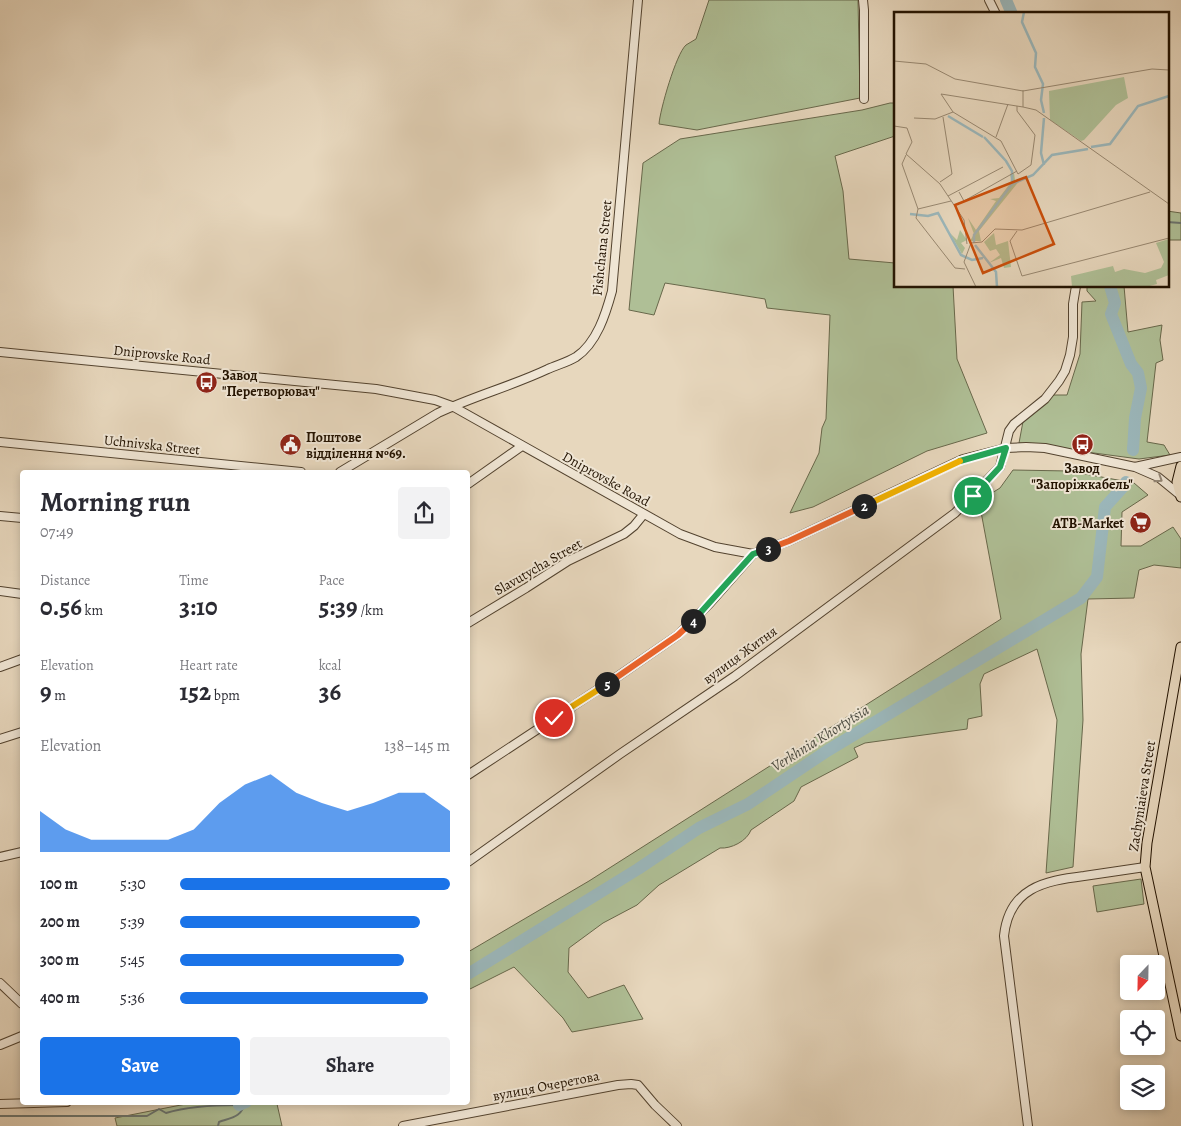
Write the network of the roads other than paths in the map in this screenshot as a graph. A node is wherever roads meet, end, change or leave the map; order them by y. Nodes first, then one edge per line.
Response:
1 (638, 0) edge
2 (862, 0) edge
3 (990, 0) edge
4 (995, 12) edge
5 (864, 100) dead end
6 (1076, 288) edge
7 (0, 352) edge
8 (452, 406) junction
9 (0, 442) edge
10 (522, 446) junction
11 (1006, 448) junction
12 (1181, 457) edge
13 (1181, 466) edge
14 (1135, 467) junction
15 (281, 470) edge
16 (343, 470) edge
17 (470, 483) edge
18 (1180, 496) edge
19 (643, 515) junction
20 (0, 516) edge
21 (20, 518) edge
22 (753, 554) junction
23 (0, 591) edge
24 (20, 594) edge
25 (470, 622) edge
26 (1181, 648) edge
27 (20, 661) edge
28 (0, 667) edge
29 (20, 733) edge
30 (0, 739) edge
31 (470, 774) edge
32 (20, 852) edge
33 (0, 857) edge
34 (470, 861) edge
35 (1145, 867) junction
36 (0, 983) edge
37 (20, 1002) edge
38 (1181, 1036) edge
39 (20, 1037) edge
40 (0, 1044) edge
41 (20, 1103) edge
42 (0, 1104) edge
43 (403, 1126) edge
44 (677, 1126) edge
45 (1028, 1126) edge

1 - 8 street, Pishchana Street
2 - 5 street
3 - 4 street
6 - 11 street, вулиця Житня
7 - 8 street, Dniprovske Road
8 - 10 street, Dniprovske Road
8 - 16 street, Pishchana Street
9 - 15 street, Uchnivska Street
10 - 17 street
10 - 19 street, Dniprovske Road
11 - 14 street
11 - 22 street
11 - 34 street, вулиця Житня
12 - 14 street
13 - 18 main road
14 -> 18 street
19 - 22 street, Dniprovske Road
19 - 25 street, Slavutycha Street
20 - 21 street
22 - 31 street
23 - 24 street
26 - 35 main road, Zachyniaieva Street
27 - 28 street
29 - 30 street
32 - 33 street
35 - 38 main road, Zachyniaieva Street
35 - 45 street
36 - 37 street
39 - 40 street
41 - 42 street
43 - 44 street, вулиця Очеретова

